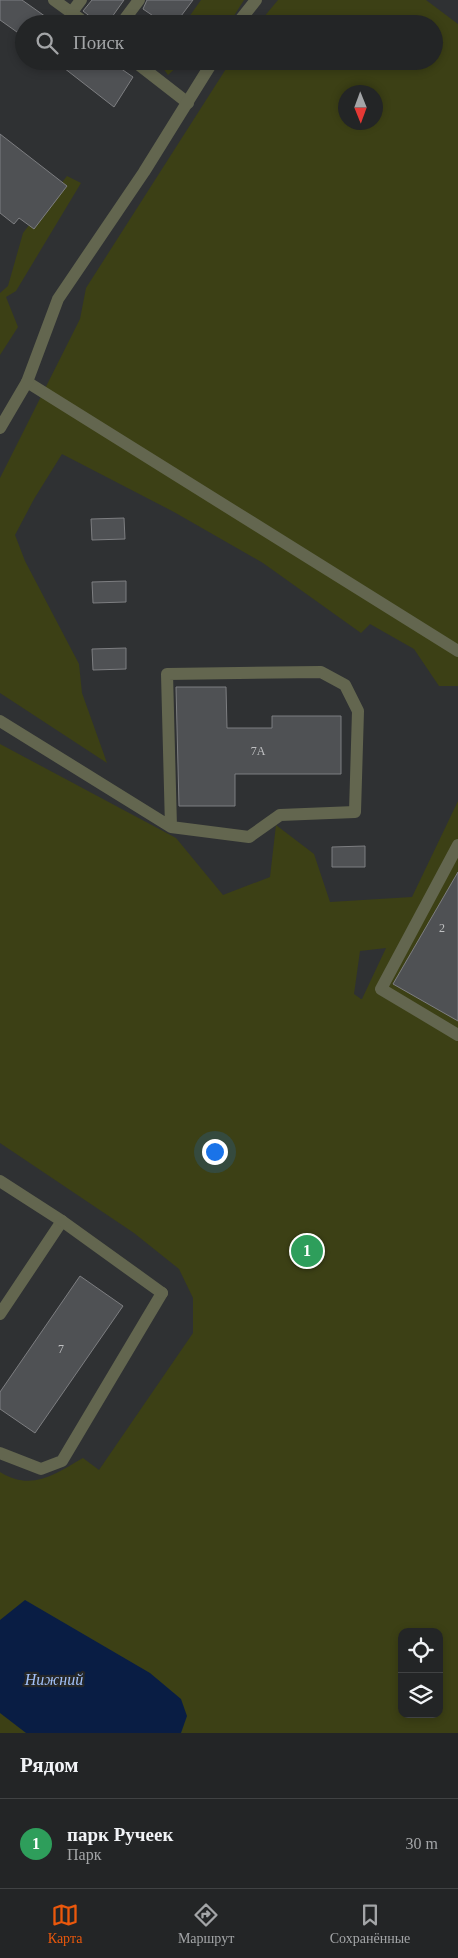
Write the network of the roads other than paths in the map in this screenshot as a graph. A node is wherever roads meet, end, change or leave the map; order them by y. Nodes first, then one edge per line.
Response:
1 (54, 0) edge
2 (81, 0) edge
3 (139, 0) edge
4 (256, 0) edge
5 (72, 12) junction
6 (76, 15) edge
7 (128, 15) edge
8 (244, 15) edge
9 (146, 70) edge
10 (208, 70) edge
11 (188, 103) junction
12 (27, 382) junction
13 (0, 428) edge
14 (458, 651) edge
15 (0, 721) edge
16 (171, 827) junction
17 (458, 845) edge
18 (458, 1035) edge
19 (0, 1181) edge
20 (62, 1221) junction
21 (0, 1314) edge
22 (0, 1453) edge

1 - 5 street
2 - 5 street
3 - 7 street
4 - 8 street
5 - 6 street
9 - 11 street
10 - 11 street
11 - 12 street
12 - 13 street
12 - 14 street
15 - 16 street
16 - 16 street
17 - 18 street
19 - 20 street
20 - 21 street
20 - 22 street

